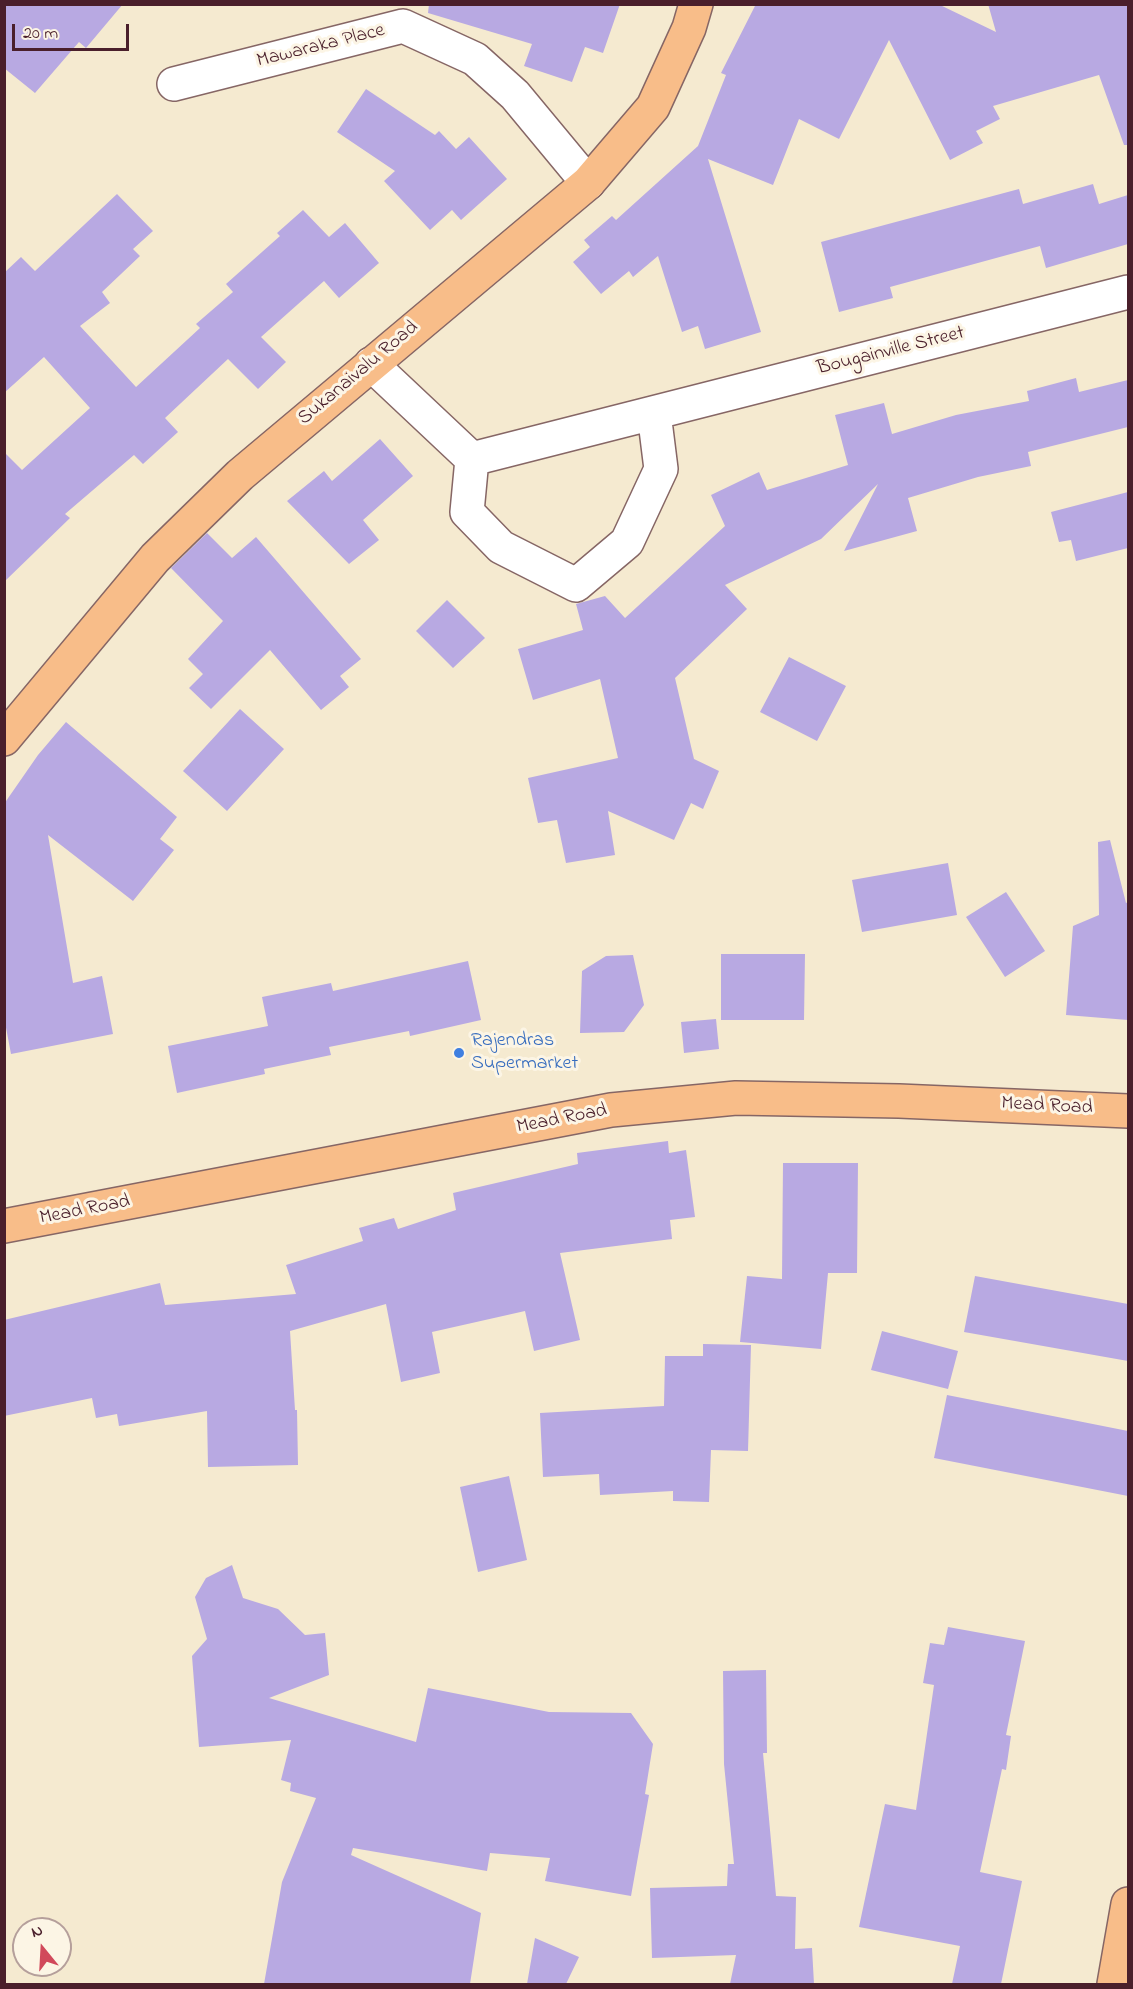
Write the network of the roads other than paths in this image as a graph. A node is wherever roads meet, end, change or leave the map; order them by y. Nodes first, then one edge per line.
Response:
1 (696, 4) edge
2 (174, 84) dead end
3 (588, 183) junction
4 (1128, 292) edge
5 (371, 363) junction
6 (654, 413) junction
7 (472, 459) junction
8 (4, 739) edge
9 (1128, 1111) edge
10 (4, 1226) edge
11 (1128, 1904) edge
12 (1114, 1984) edge

1 - 3 main road, Sukanaivalu Road
2 - 3 street, Mawaraka Place
3 - 5 main road, Sukanaivalu Road
4 - 6 street, Bougainville Street
5 - 7 street
5 - 8 main road, Sukanaivalu Road
6 - 7 street, Bougainville Street
6 - 7 street
9 - 10 main road, Mead Road
11 - 12 main road

